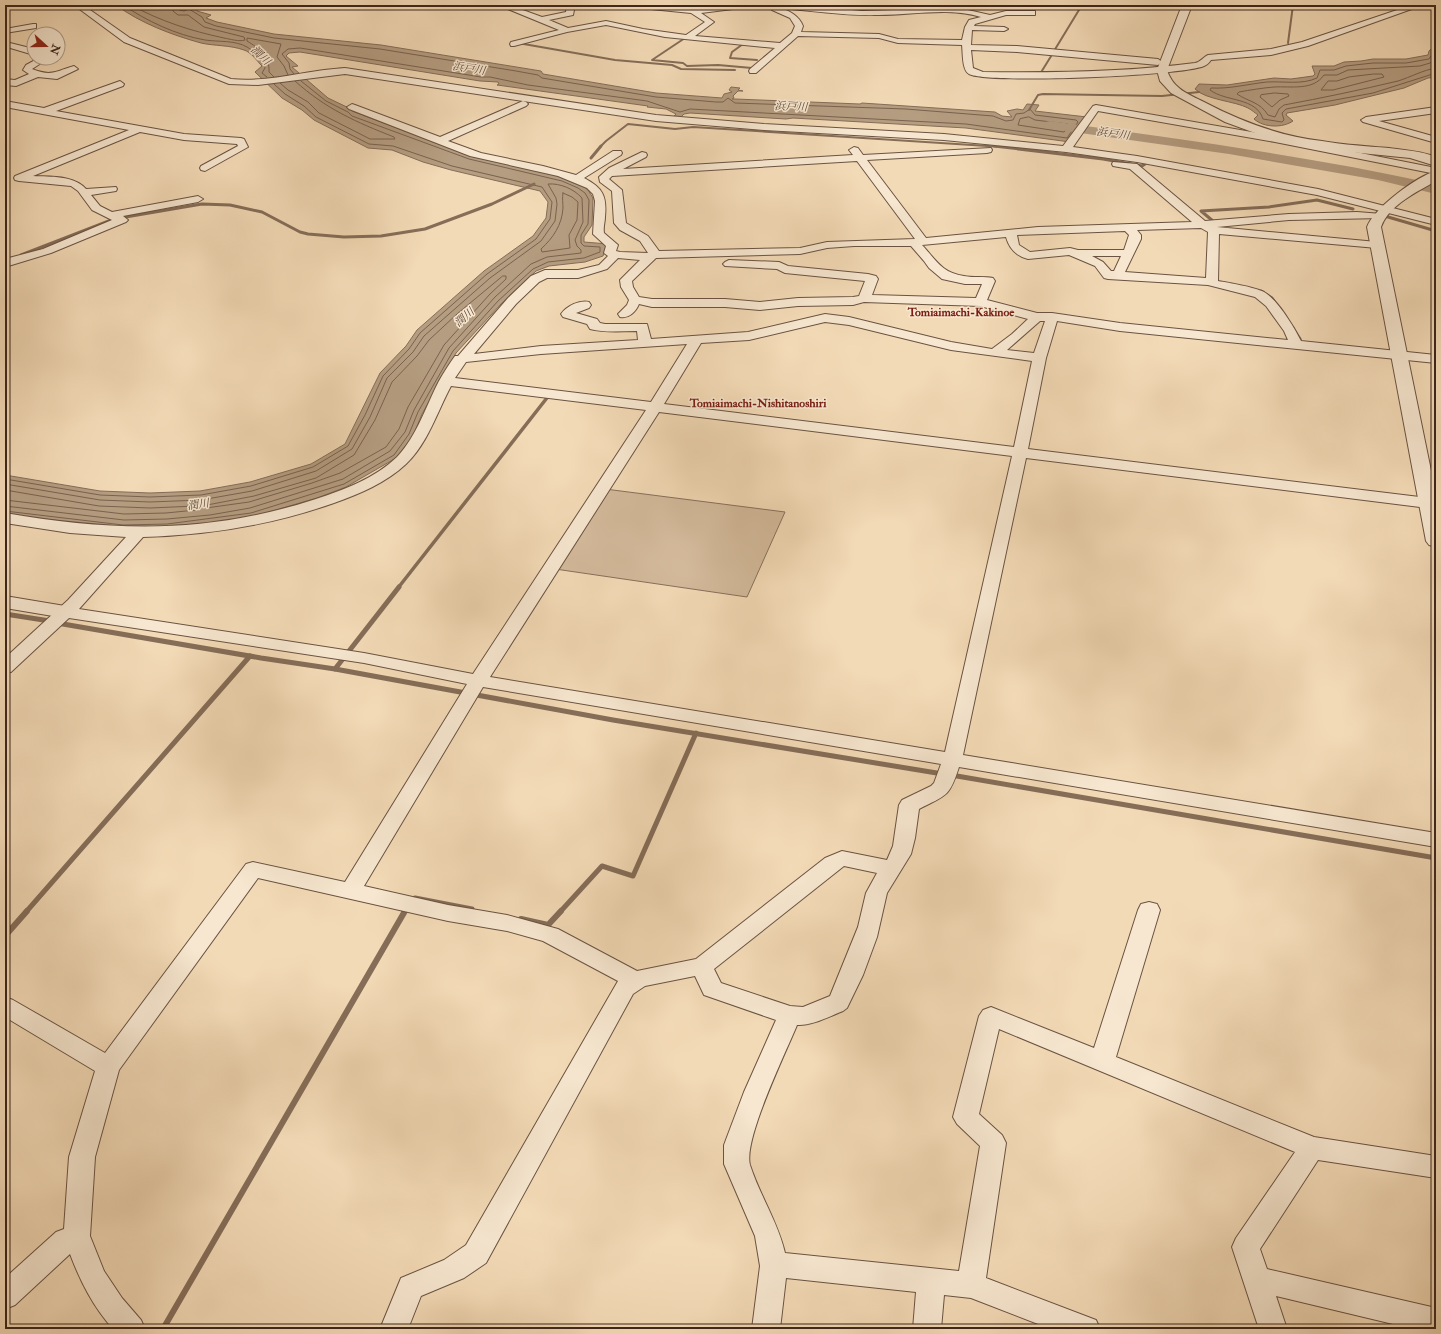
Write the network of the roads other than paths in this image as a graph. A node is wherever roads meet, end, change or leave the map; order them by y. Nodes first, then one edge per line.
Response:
1 (78, 5) edge
2 (502, 5) edge
3 (571, 5) edge
4 (631, 5) edge
5 (749, 5) edge
6 (772, 5) edge
7 (777, 5) edge
8 (1187, 5) edge
9 (1397, 5) edge
10 (1419, 5) edge
11 (977, 8) edge
12 (693, 10) junction
13 (1026, 16) dead end
14 (990, 17) junction
15 (541, 20) junction
16 (26, 27) edge
17 (968, 28) junction
18 (1004, 29) dead end
19 (567, 30) junction
20 (5, 31) edge
21 (1340, 32) junction
22 (796, 34) junction
23 (688, 37) junction
24 (514, 44) dead end
25 (7, 45) edge
26 (967, 45) junction
27 (782, 46) junction
28 (26, 50) edge
29 (31, 66) edge
30 (1164, 66) junction
31 (74, 69) dead end
32 (753, 71) dead end
33 (37, 74) junction
34 (5, 82) edge
35 (120, 84) dead end
36 (5, 104) edge
37 (523, 104) dead end
38 (352, 107) dead end
39 (1436, 110) edge
40 (45, 111) junction
41 (1436, 115) edge
42 (1378, 124) junction
43 (139, 129) junction
44 (690, 130) dead end
45 (1436, 140) edge
46 (440, 141) junction
47 (1066, 149) junction
48 (617, 153) dead end
49 (642, 156) dead end
50 (860, 157) junction
51 (1436, 162) edge
52 (205, 168) dead end
53 (1436, 171) edge
54 (609, 173) junction
55 (1436, 176) edge
56 (578, 178) junction
57 (112, 189) dead end
58 (85, 192) junction
59 (198, 199) dead end
60 (1384, 211) junction
61 (121, 213) junction
62 (1436, 222) edge
63 (1202, 225) junction
64 (1128, 228) junction
65 (1214, 230) junction
66 (1010, 233) junction
67 (917, 242) junction
68 (1377, 245) junction
69 (1129, 253) junction
70 (687, 254) junction
71 (1077, 254) junction
72 (618, 255) junction
73 (651, 256) junction
74 (5, 263) edge
75 (1118, 275) junction
76 (1212, 283) junction
77 (864, 298) junction
78 (635, 300) junction
79 (980, 302) junction
80 (585, 305) dead end
81 (624, 314) dead end
82 (1037, 317) junction
83 (1052, 317) junction
84 (697, 339) junction
85 (645, 342) junction
86 (1296, 344) junction
87 (994, 353) junction
88 (1398, 355) junction
89 (1039, 358) junction
90 (460, 359) junction
91 (1436, 359) edge
92 (446, 381) junction
93 (655, 407) junction
94 (1020, 453) junction
95 (1432, 504) edge
96 (5, 518) edge
97 (139, 532) junction
98 (1436, 541) edge
99 (5, 602) edge
100 (65, 612) junction
101 (5, 668) edge
102 (474, 689) junction
103 (950, 762) junction
104 (1436, 840) edge
105 (892, 868) junction
106 (351, 890) junction
107 (1148, 910) dead end
108 (702, 966) junction
109 (635, 980) junction
110 (5, 1006) edge
111 (790, 1015) junction
112 (1102, 1062) junction
113 (108, 1068) junction
114 (1312, 1148) junction
115 (1436, 1167) edge
116 (77, 1236) junction
117 (774, 1266) junction
118 (1256, 1279) junction
119 (931, 1280) junction
120 (971, 1285) junction
121 (5, 1296) edge
122 (1436, 1321) edge
123 (131, 1329) edge
124 (394, 1329) edge
125 (766, 1329) edge
126 (927, 1329) edge
127 (1086, 1329) edge
128 (1273, 1329) edge

1 - 47 street
2 - 15 street
3 - 15 street
4 - 12 street
5 - 12 street
6 - 22 street
7 - 11 street
8 - 30 street
9 - 21 street
10 - 21 street
11 - 14 street
12 - 23 street
13 - 14 street
14 - 17 street
15 - 19 street
16 - 20 street
17 - 18 street
17 - 26 street
19 - 23 street
19 - 24 street
21 - 30 street
22 - 26 street
22 - 27 street
23 - 27 street
25 - 28 street
26 - 30 street
26 - 30 street
27 - 32 street
29 - 33 street
30 - 51 street
31 - 33 street
33 - 34 street
35 - 40 street
36 - 40 street
37 - 46 street
38 - 46 street
39 - 42 street
40 - 43 street
41 - 42 street
42 - 45 street
43 - 52 street
43 - 58 street
44 - 50 street
46 - 56 street
47 - 53 street
47 - 60 street
48 - 56 street
49 - 54 street
50 - 54 street
50 - 63 street
50 - 67 street
54 - 73 street
55 - 60 street
56 - 72 street
57 - 58 street
58 - 61 street
59 - 61 street
60 - 62 street
60 - 63 street
60 - 68 street
61 - 74 street
63 - 64 street
63 - 65 street
64 - 66 street
64 - 69 street
65 - 68 street
65 - 76 street
66 - 67 street
66 - 71 street
67 - 70 street
67 - 79 street
68 - 88 street
69 - 71 street
69 - 75 street
70 - 73 street
70 - 77 street
71 - 75 street
72 - 73 street
72 - 90 street
73 - 78 street
75 - 76 street
76 - 86 street
77 - 78 street
77 - 79 street
78 - 81 street
79 - 82 street
80 - 85 street
82 - 83 street
82 - 87 street
83 - 86 street
83 - 89 street
84 - 85 street
84 - 87 street
84 - 93 street
85 - 90 street
86 - 88 street
87 - 89 street
88 - 91 street
88 - 95 street
89 - 94 street
90 - 92 street
92 - 93 street
92 - 97 street
93 - 94 street
93 - 102 street
94 - 95 street
94 - 103 street
95 - 98 street
96 - 97 street
97 - 100 street
99 - 100 street
100 - 101 street
100 - 102 street
102 - 103 street
102 - 106 street
103 - 104 street
103 - 105 street
105 - 108 street
105 - 111 street
106 - 109 street
106 - 113 street
107 - 112 street
108 - 109 street
108 - 111 street
109 - 124 street
110 - 113 street
111 - 117 street
112 - 114 street
112 - 120 street
113 - 116 street
114 - 115 street
114 - 118 street
116 - 121 street
116 - 123 street
117 - 119 street
117 - 125 street
118 - 122 street
118 - 128 street
119 - 120 street
119 - 126 street
120 - 127 street

